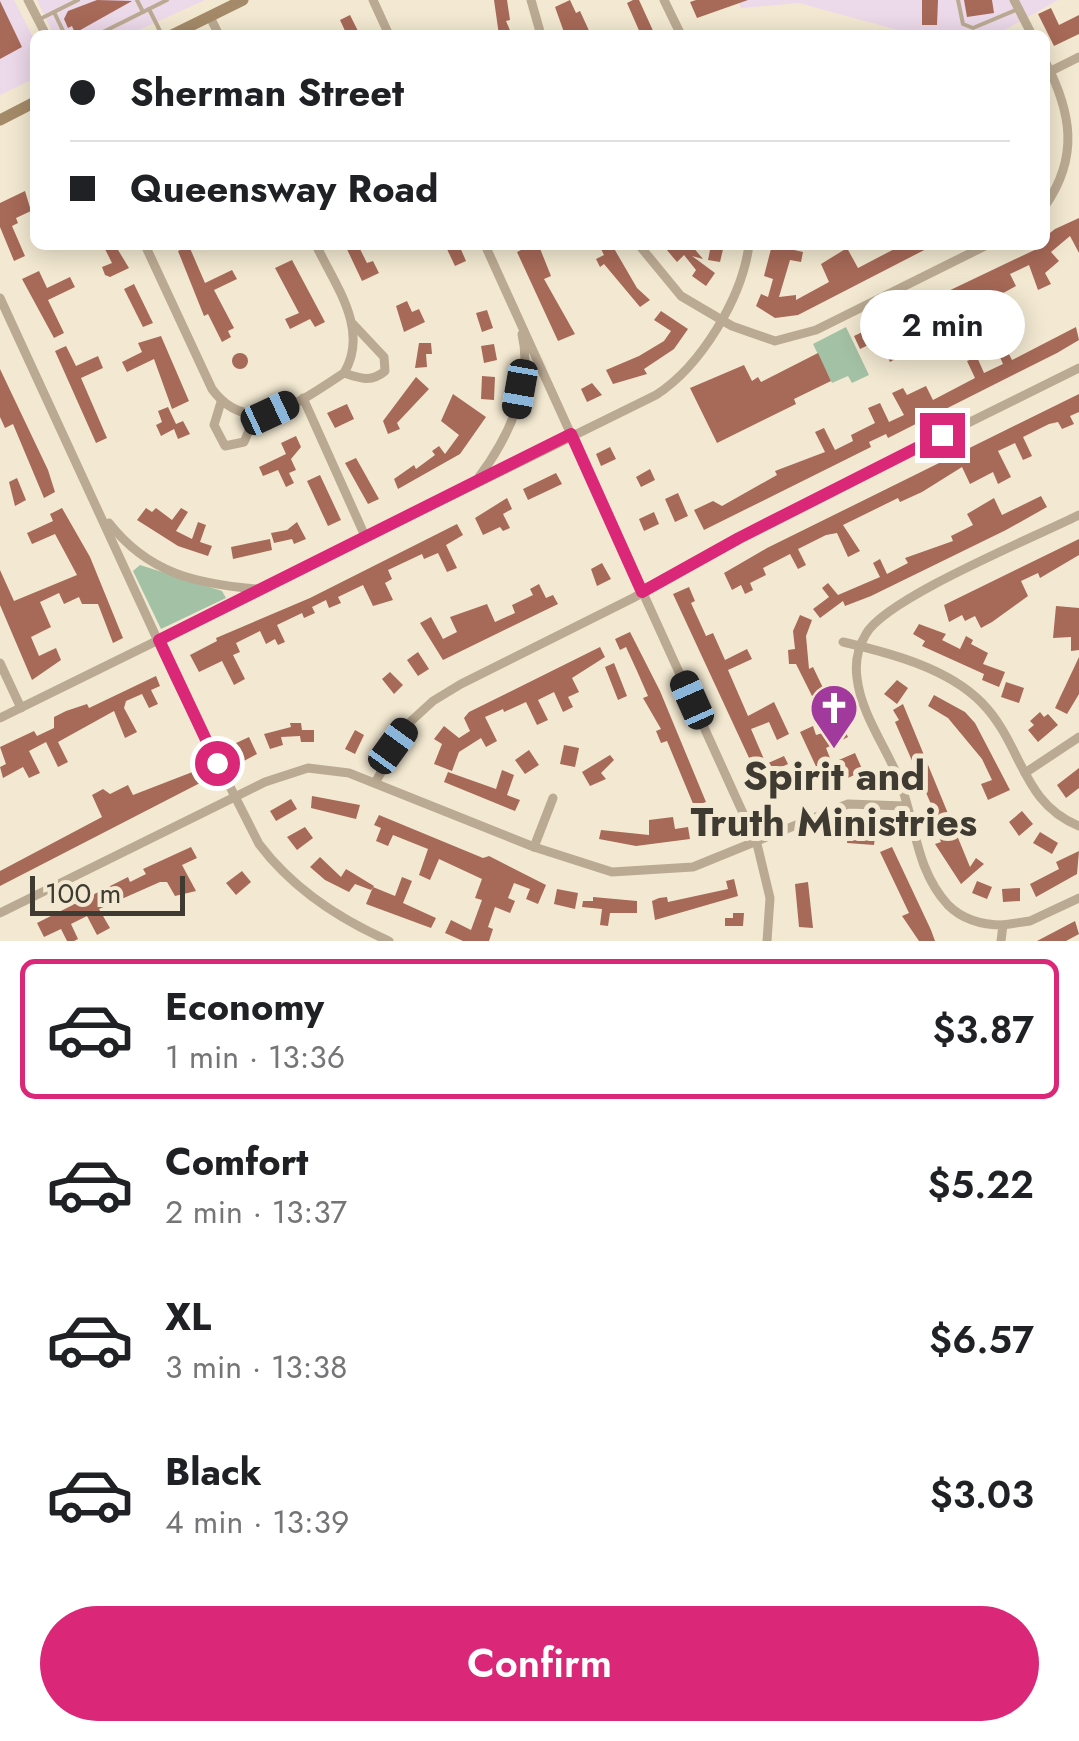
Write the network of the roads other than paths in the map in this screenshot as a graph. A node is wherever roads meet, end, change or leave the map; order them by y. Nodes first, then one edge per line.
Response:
1 (28, 0) edge
2 (78, 0) edge
3 (137, 0) edge
4 (167, 0) edge
5 (243, 0) edge
6 (373, 0) edge
7 (530, 0) edge
8 (664, 0) edge
9 (958, 0) edge
10 (156, 2) edge
11 (1016, 4) edge
12 (146, 10) junction
13 (54, 12) junction
14 (210, 16) junction
15 (38, 20) junction
16 (43, 30) edge
17 (62, 30) edge
18 (107, 30) edge
19 (159, 30) edge
20 (182, 30) edge
21 (217, 30) edge
22 (387, 30) edge
23 (539, 30) edge
24 (678, 30) edge
25 (1029, 30) edge
26 (1079, 58) edge
27 (1050, 68) edge
28 (1050, 76) edge
29 (30, 105) edge
30 (0, 120) edge
31 (1067, 172) junction
32 (1079, 176) edge
33 (1050, 198) edge
34 (148, 250) edge
35 (318, 250) edge
36 (488, 250) edge
37 (642, 250) edge
38 (748, 250) edge
39 (977, 250) edge
40 (0, 298) edge
41 (516, 312) junction
42 (718, 319) junction
43 (353, 324) junction
44 (1079, 368) edge
45 (344, 373) junction
46 (303, 398) junction
47 (221, 402) junction
48 (255, 417) junction
49 (571, 434) junction
50 (476, 482) junction
51 (98, 509) junction
52 (1079, 515) edge
53 (365, 536) junction
54 (260, 589) junction
55 (642, 592) junction
56 (159, 640) junction
57 (843, 642) dead end
58 (860, 646) junction
59 (0, 662) edge
60 (21, 708) junction
61 (0, 718) edge
62 (1079, 737) edge
63 (1026, 773) junction
64 (375, 783) junction
65 (233, 797) junction
66 (553, 798) dead end
67 (905, 806) junction
68 (1079, 826) edge
69 (758, 844) junction
70 (534, 847) junction
71 (1079, 898) edge
72 (0, 913) edge
73 (977, 922) junction
74 (1004, 926) junction
75 (973, 936) dead end
76 (389, 941) edge
77 (768, 941) edge
78 (1001, 941) edge

1 - 15 street
2 - 13 lane
3 - 12 lane
4 - 10 lane
5 - 14 main road
6 - 22 street
7 - 23 street
8 - 24 street
9 - 11 lane
10 - 12 lane
11 - 25 street
12 - 18 lane
12 - 19 lane
13 - 15 lane
13 - 17 lane
14 - 20 main road
14 - 21 street
15 - 16 street
26 - 27 street
28 - 31 street
29 - 30 main road
31 - 32 street
31 - 33 street
34 - 47 street
35 - 43 street
36 - 41 street
37 - 42 street
38 - 42 street
39 - 42 street
40 - 51 street
41 - 49 street
41 - 50 street
42 - 49 street
43 - 45 street
43 - 45 street
44 - 55 street
45 - 46 street
46 - 48 street
46 - 53 street
47 - 48 street
47 - 48 street
49 - 50 street
49 - 55 street
50 - 53 street
51 - 54 street
51 - 56 street
52 - 58 street
53 - 54 street
54 - 56 street
55 - 64 street
55 - 69 street
56 - 60 street
56 - 65 street
57 - 58 street
58 - 63 street
58 - 67 street
59 - 60 street
60 - 61 street
62 - 63 street
63 - 68 street
64 - 65 street
64 - 70 street
65 - 72 street
65 - 76 street
66 - 70 street
67 - 69 street
67 - 73 street
69 - 70 street
69 - 77 street
71 - 74 street
73 - 74 street
73 - 75 street
74 - 78 street

